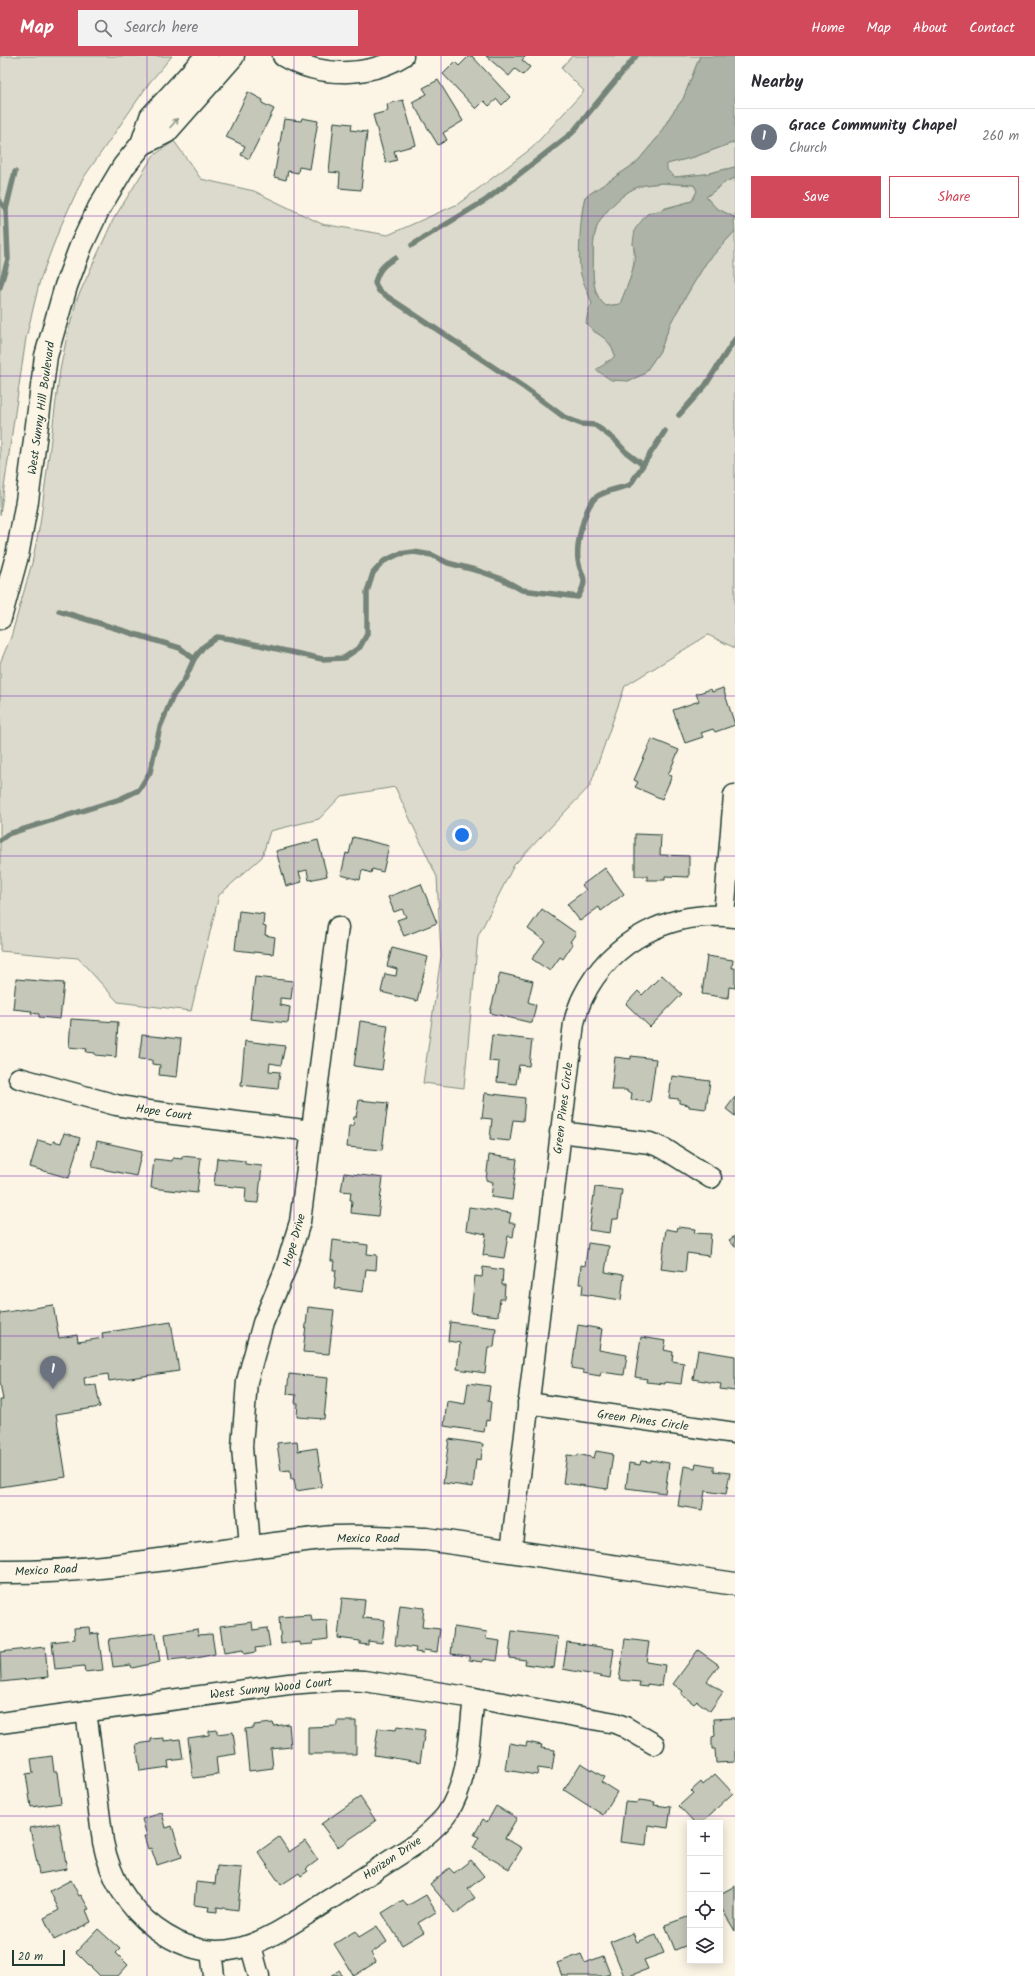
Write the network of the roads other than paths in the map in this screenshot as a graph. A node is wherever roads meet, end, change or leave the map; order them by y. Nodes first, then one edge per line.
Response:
1 (207, 56) edge
2 (233, 56) edge
3 (283, 56) edge
4 (403, 56) edge
5 (142, 144) junction
6 (0, 618) edge
7 (734, 795) edge
8 (729, 916) edge
9 (338, 927) dead end
10 (19, 1078) dead end
11 (312, 1131) junction
12 (560, 1132) junction
13 (711, 1178) dead end
14 (528, 1403) junction
15 (735, 1433) edge
16 (250, 1548) junction
17 (511, 1551) junction
18 (0, 1572) edge
19 (735, 1584) edge
20 (474, 1698) junction
21 (86, 1711) junction
22 (0, 1723) edge
23 (654, 1744) dead end
24 (251, 1946) junction
25 (211, 1951) junction
26 (214, 1976) edge
27 (259, 1976) edge

1 - 5 main road, West Sunny Hill Boulevard
5 -> 2 main road, West Sunny Hill Boulevard
3 - 4 street
5 - 6 main road, West Sunny Hill Boulevard
7 - 8 street
8 - 12 street, Green Pines Circle
9 - 11 street, Hope Drive
10 - 11 street, Hope Court
11 - 16 street, Hope Drive
12 - 13 street
12 - 14 street, Green Pines Circle
14 - 15 street, Green Pines Circle
14 - 17 street, Green Pines Circle
16 - 17 main road, Mexico Road
16 - 18 main road, Mexico Road
17 - 19 main road, Mexico Road
20 - 21 street, West Sunny Wood Court
20 - 23 street, West Sunny Wood Court
20 - 24 street, Horizon Drive
21 - 22 street, West Sunny Wood Court
21 - 25 street, Horizon Drive
24 - 25 street, Horizon Drive
24 - 27 street
25 - 26 street

